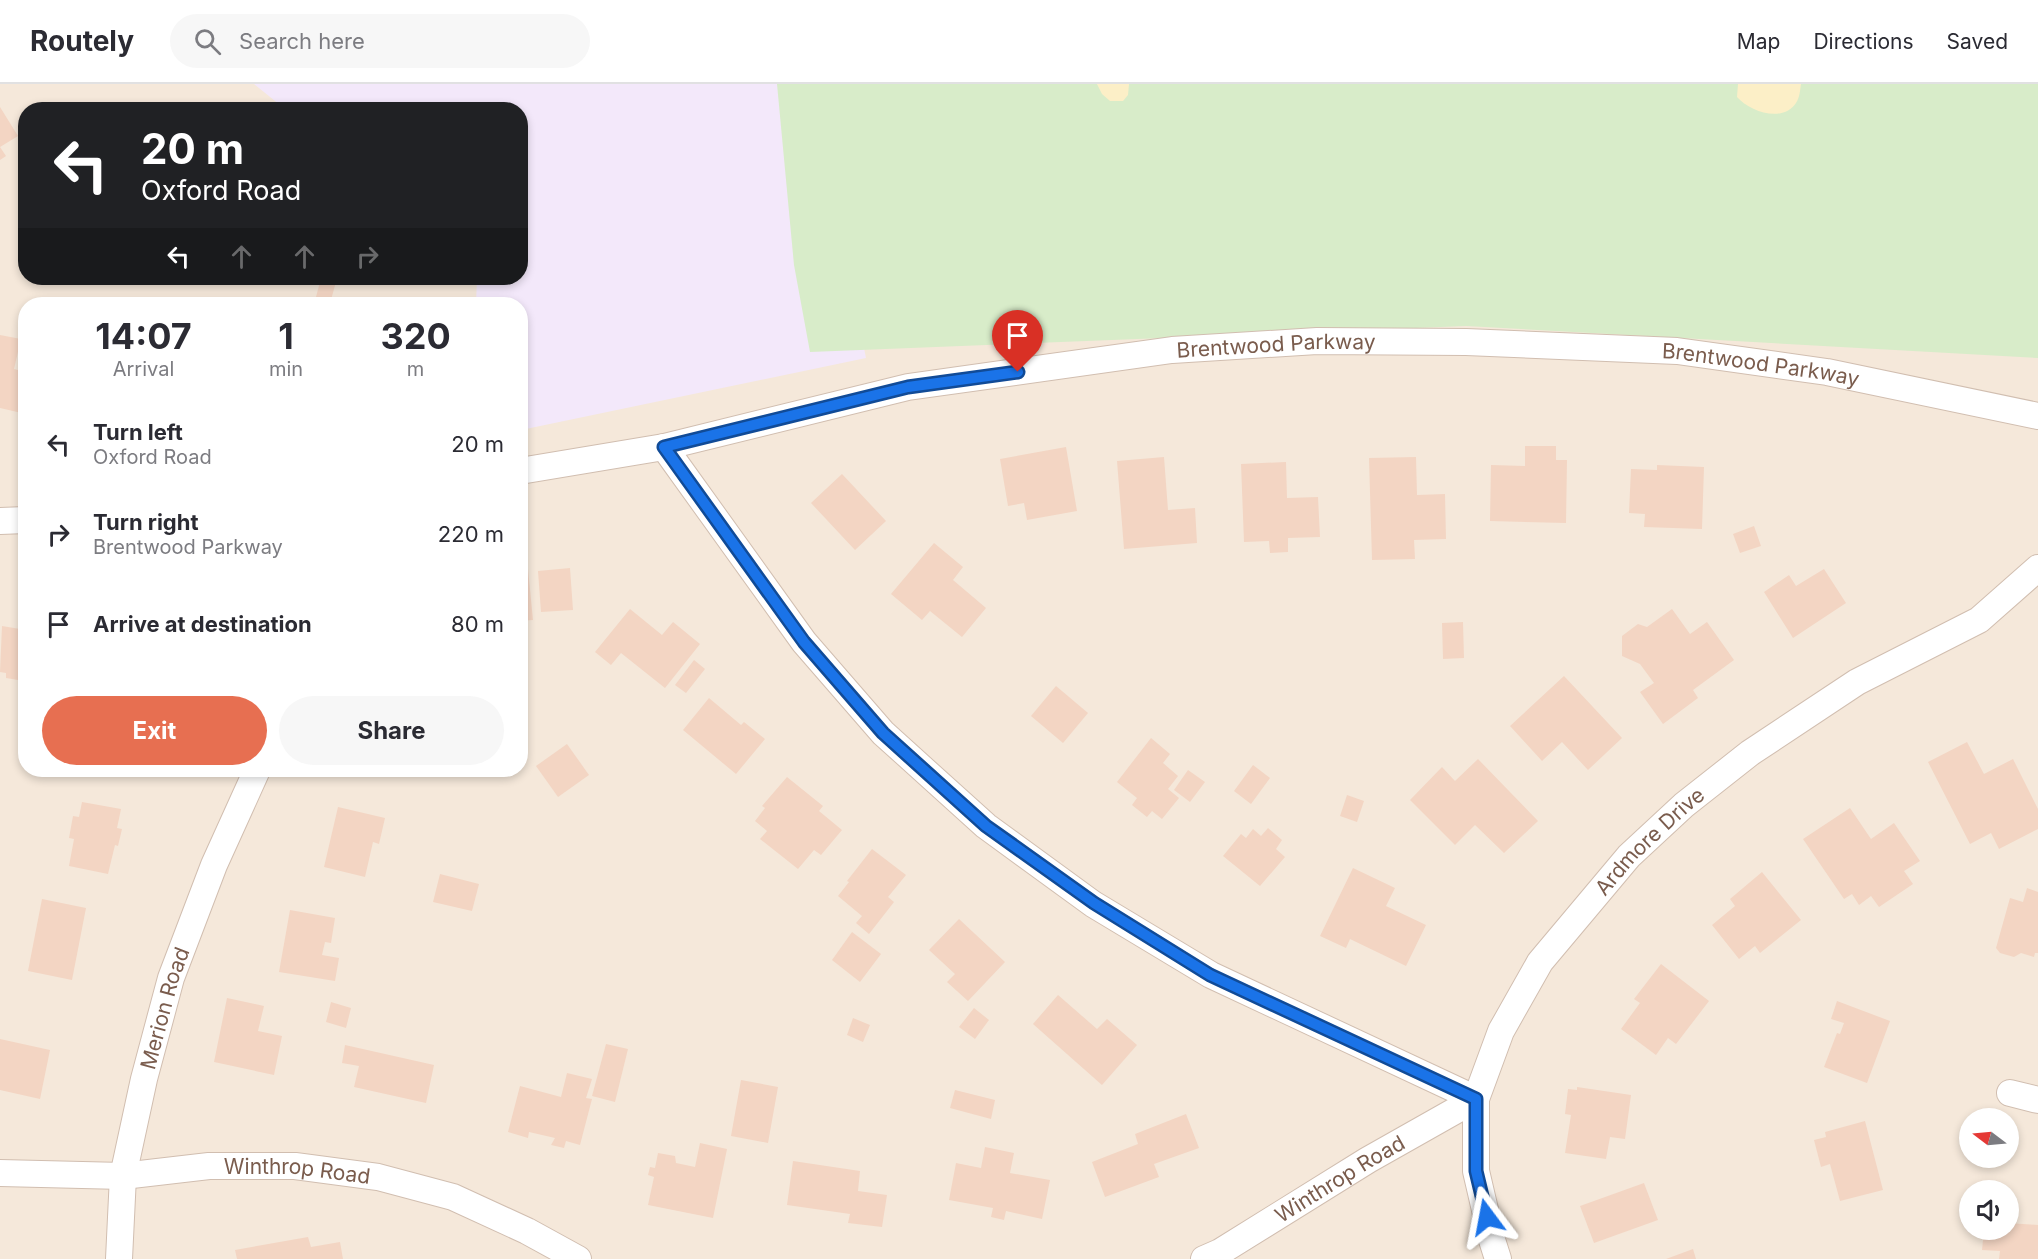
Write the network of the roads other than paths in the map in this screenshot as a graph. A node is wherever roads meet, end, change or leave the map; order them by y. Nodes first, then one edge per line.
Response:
1 (2038, 416) edge
2 (664, 447) junction
3 (528, 470) edge
4 (18, 520) edge
5 (0, 521) edge
6 (2038, 568) edge
7 (254, 777) edge
8 (2010, 1094) dead end
9 (1476, 1099) junction
10 (2038, 1100) edge
11 (0, 1173) edge
12 (123, 1176) junction
13 (119, 1259) edge
14 (579, 1259) edge
15 (1204, 1259) edge
16 (1498, 1259) edge

1 - 2 street, Brentwood Parkway
2 - 3 street, Brentwood Parkway
2 - 9 street
4 - 5 street
6 - 9 street, Ardmore Drive
7 - 12 street, Merion Road
8 - 10 street
9 - 15 street, Winthrop Road
9 - 16 street, Ardmore Drive
11 - 12 street, Winthrop Road
12 - 13 street, Merion Road
12 - 14 street, Winthrop Road

